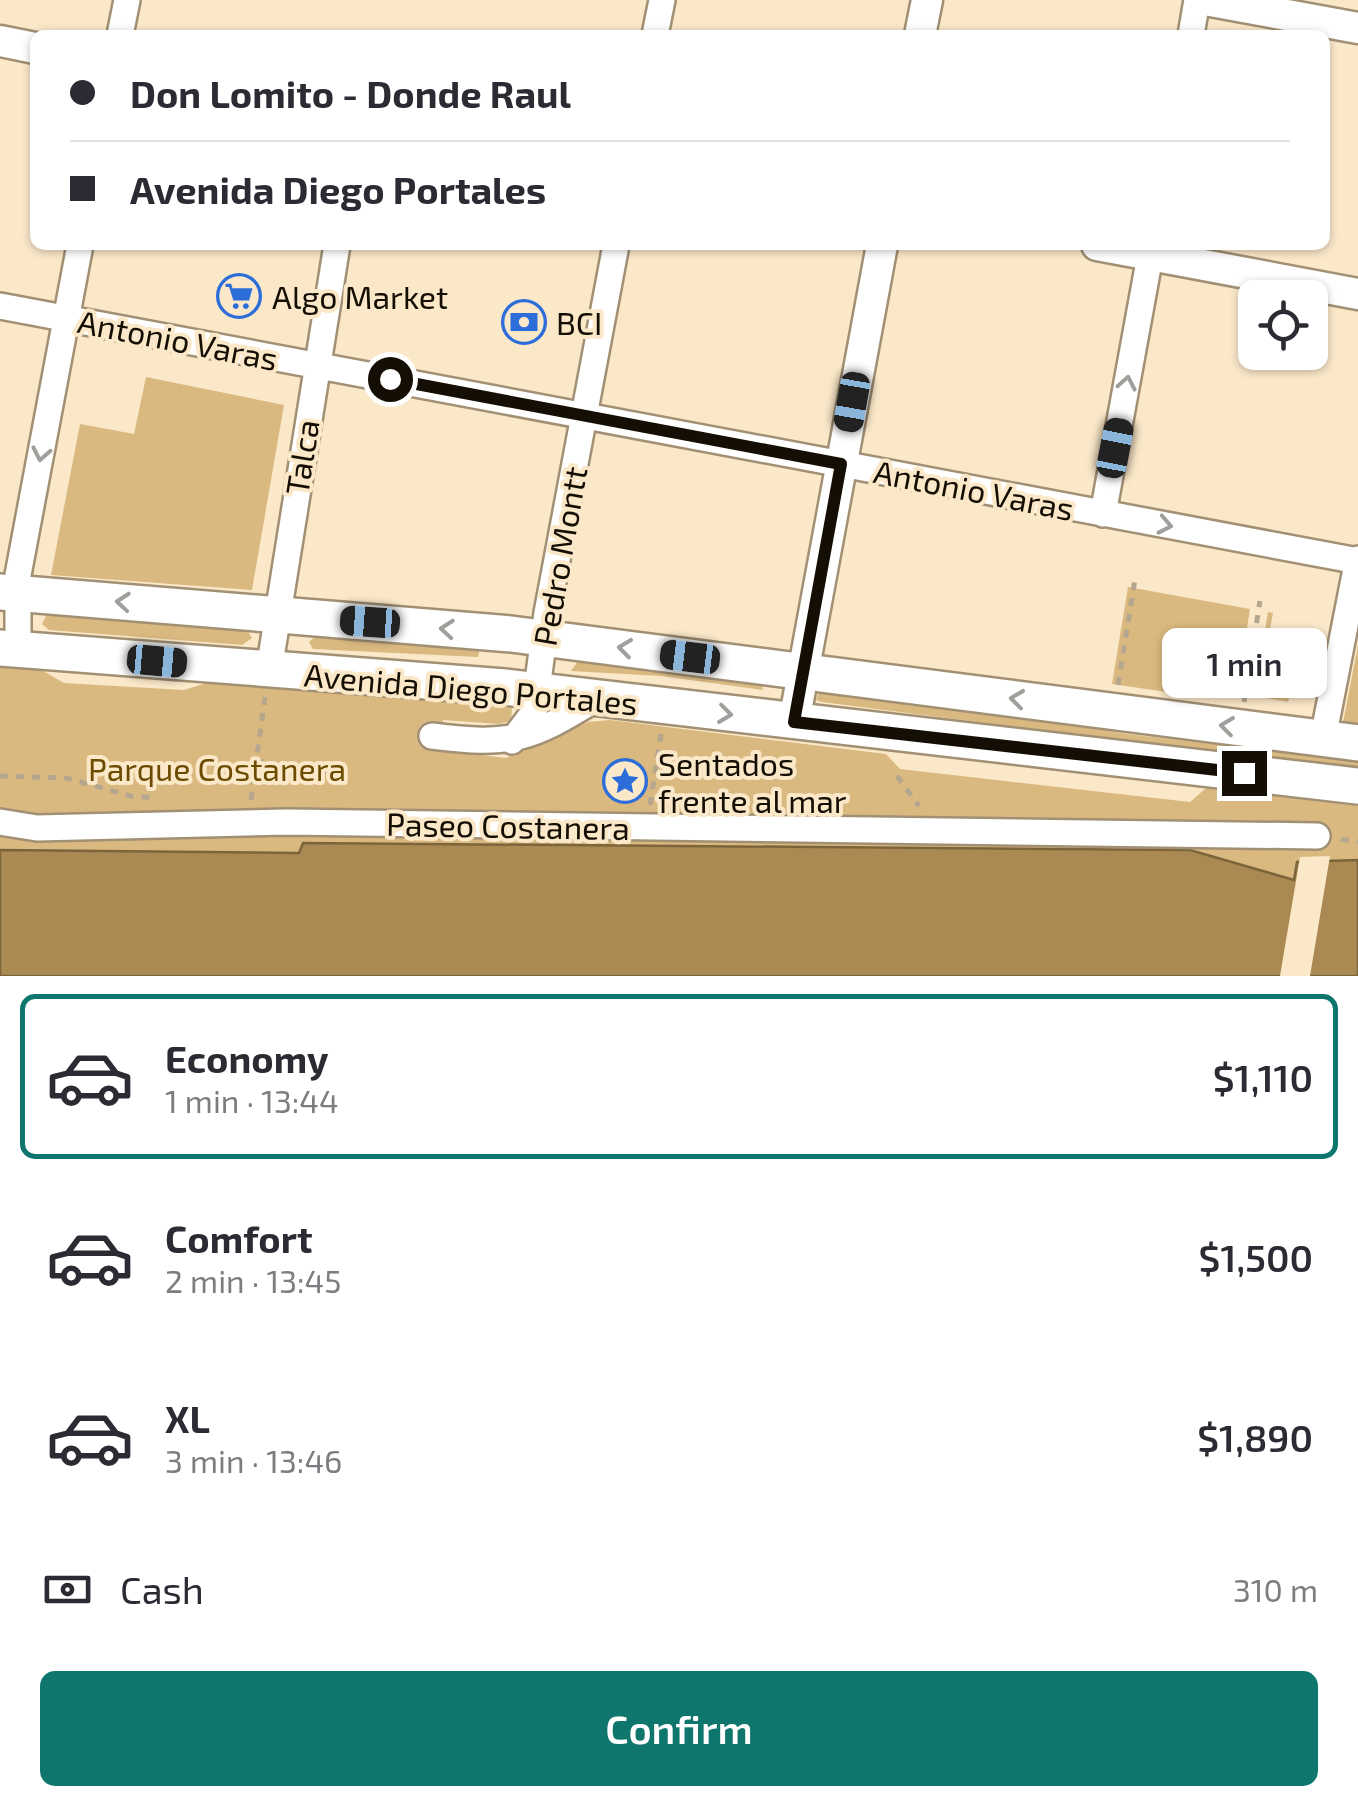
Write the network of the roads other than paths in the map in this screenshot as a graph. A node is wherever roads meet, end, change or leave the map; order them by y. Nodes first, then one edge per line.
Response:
1 (127, 0) edge
2 (662, 0) edge
3 (927, 0) edge
4 (1201, 0) edge
5 (1358, 28) edge
6 (121, 30) edge
7 (656, 30) edge
8 (921, 30) edge
9 (1192, 30) edge
10 (0, 41) edge
11 (30, 47) edge
12 (79, 250) edge
13 (336, 250) edge
14 (615, 250) edge
15 (881, 250) edge
16 (1151, 250) edge
17 (1358, 294) edge
18 (0, 306) edge
19 (66, 318) junction
20 (316, 365) junction
21 (584, 416) junction
22 (841, 464) junction
23 (1103, 514) junction
24 (1358, 560) edge
25 (9, 592) edge
26 (276, 615) junction
27 (544, 638) junction
28 (9, 649) edge
29 (268, 670) junction
30 (803, 671) junction
31 (538, 690) junction
32 (597, 698) junction
33 (794, 722) junction
34 (432, 736) dead end
35 (512, 741) junction
36 (1341, 741) edge
37 (1358, 786) edge
38 (0, 822) edge
39 (1317, 836) dead end

1 - 6 street
2 - 7 street
3 - 8 main road
4 - 5 main road
4 - 9 street
10 - 11 main road
12 - 19 street
13 - 20 street, Talca
14 - 21 street, Pedro Montt
15 - 22 main road
16 - 17 main road
23 -> 16 street
18 - 19 street, Antonio Varas
19 - 20 street, Antonio Varas
19 -> 25 street
20 - 21 street, Antonio Varas
20 - 26 street, Talca
21 - 22 street, Antonio Varas
21 - 27 street, Pedro Montt
22 - 23 street, Antonio Varas
22 - 30 main road
23 -> 24 street, Antonio Varas
24 - 36 street
26 -> 25 highway, Avenida Diego Portales
25 - 28 street
27 -> 26 highway, Avenida Diego Portales
26 - 29 street, Talca
30 -> 27 highway, Avenida Diego Portales
27 - 31 street, Pedro Montt
28 - 29 highway, Avenida Diego Portales
29 - 31 highway, Avenida Diego Portales
30 - 33 main road
36 -> 30 highway, Avenida Diego Portales
31 - 32 highway, Avenida Diego Portales
31 - 35 street, Pedro Montt
32 -> 33 highway, Avenida Diego Portales
32 - 35 street
33 - 37 highway, Avenida Diego Portales
34 - 35 street
38 - 39 street, Paseo Costanera

